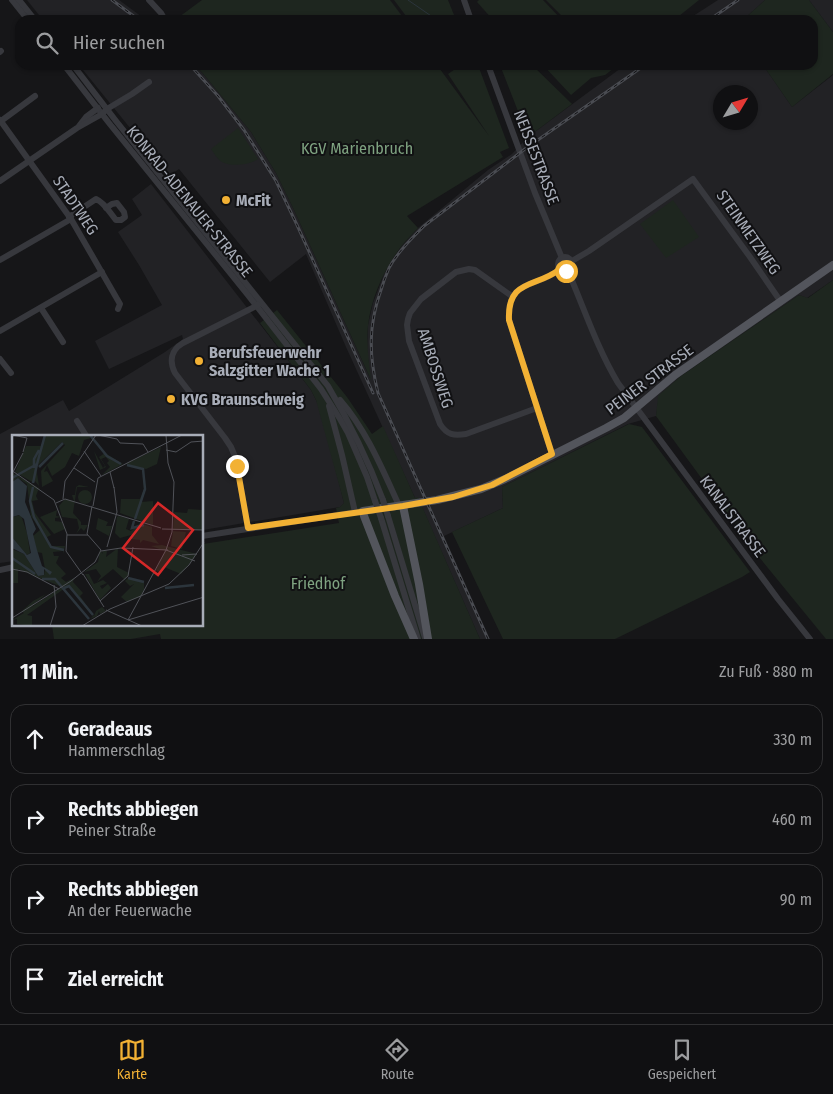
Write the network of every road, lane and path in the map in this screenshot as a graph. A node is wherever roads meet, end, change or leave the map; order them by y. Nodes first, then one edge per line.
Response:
1 (12, 0) edge
2 (19, 0) edge
3 (149, 0) edge
4 (464, 0) edge
5 (24, 15) edge
6 (31, 15) edge
7 (162, 15) edge
8 (470, 15) edge
9 (68, 70) edge
10 (76, 70) edge
11 (490, 70) edge
12 (148, 82) dead end
13 (35, 96) dead end
14 (98, 108) junction
15 (105, 112) junction
16 (0, 121) edge
17 (77, 128) junction
18 (29, 161) junction
19 (0, 181) edge
20 (106, 208) dead end
21 (70, 218) junction
22 (562, 258) junction
23 (0, 260) edge
24 (572, 261) junction
25 (833, 265) edge
26 (560, 269) junction
27 (568, 271) junction
28 (102, 272) junction
29 (513, 297) junction
30 (781, 302) junction
31 (259, 303) junction
32 (41, 308) junction
33 (118, 309) dead end
34 (0, 332) edge
35 (63, 342) dead end
36 (0, 359) edge
37 (11, 373) dead end
38 (328, 386) junction
39 (321, 388) junction
40 (537, 408) junction
41 (636, 408) junction
42 (77, 421) dead end
43 (86, 435) edge
44 (552, 454) junction
45 (401, 506) junction
46 (359, 512) junction
47 (248, 528) junction
48 (204, 536) edge
49 (416, 639) edge
50 (427, 639) edge
51 (810, 639) edge

1 - 5 street
2 - 6 street
3 - 7 street
4 - 8 street
9 - 14 street
10 - 15 street, KONRAD-ADENAUER-STRASSE
11 - 22 street, NEISSESTRASSE
12 - 15 street
13 - 16 street
14 - 15 street
14 - 17 street
15 - 17 street
15 - 31 street, KONRAD-ADENAUER-STRASSE
16 - 18 street, STADTWEG
17 - 18 street
18 - 19 street
18 - 21 street, STADTWEG
20 - 21 street
21 - 23 street
21 - 28 street, STADTWEG
22 - 24 street
22 - 26 street
24 - 27 street
24 - 30 street, STEINMETZWEG
25 - 30 main road, PEINER STRASSE
26 - 27 street
26 - 29 street
27 - 41 street
28 - 32 street
28 - 33 street, STADTWEG
29 - 40 street
29 - 40 street, AMBOSSWEG
30 - 41 main road, PEINER STRASSE
31 - 38 street, KONRAD-ADENAUER-STRASSE
31 - 39 street, KONRAD-ADENAUER-STRASSE
31 - 47 street
32 - 34 street
32 - 35 street
36 - 37 street
38 - 45 street
38 - 50 street, KONRAD-ADENAUER-STRASSE, bridge
39 - 46 street
39 - 49 street, KONRAD-ADENAUER-STRASSE, bridge
40 - 44 street
41 - 44 main road, PEINER STRASSE
41 - 51 street, KANALSTRASSE
42 - 43 street
44 - 45 main road, PEINER STRASSE
45 - 46 main road, PEINER STRASSE
45 - 50 main road
46 - 47 street, PEINER STRASSE
46 - 49 main road
47 - 48 street, PEINER STRASSE

